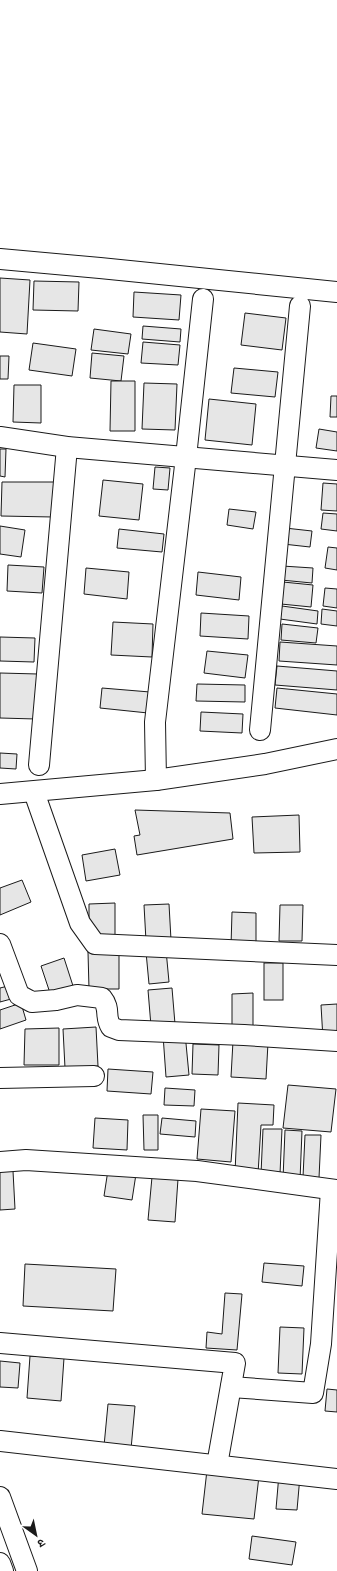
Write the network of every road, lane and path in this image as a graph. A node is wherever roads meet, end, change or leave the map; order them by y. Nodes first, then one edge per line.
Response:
1 (0, 259) edge
2 (337, 292) edge
3 (203, 299) dead end
4 (300, 306) dead end
5 (0, 437) edge
6 (67, 447) junction
7 (186, 457) junction
8 (285, 466) junction
9 (337, 470) edge
10 (260, 730) dead end
11 (337, 749) edge
12 (39, 766) dead end
13 (156, 780) junction
14 (34, 792) junction
15 (0, 794) edge
16 (0, 944) edge
17 (337, 955) edge
18 (337, 1041) edge
19 (94, 1076) dead end
20 (0, 1078) edge
21 (0, 1162) edge
22 (334, 1190) edge
23 (330, 1293) edge
24 (0, 1343) edge
25 (329, 1344) edge
26 (231, 1387) junction
27 (0, 1441) edge
28 (217, 1465) junction
29 (337, 1479) edge
30 (0, 1497) edge
31 (0, 1563) edge
32 (3, 1571) edge
33 (27, 1571) edge

1 - 2 street
3 - 7 street
4 - 8 street
5 - 6 street
6 - 7 street
6 - 12 street
7 - 8 street
7 - 13 street
8 - 9 street
8 - 10 street
11 - 13 street
13 - 14 street
14 - 15 street
14 - 17 street
16 - 18 street
19 - 20 street
21 - 22 street
22 - 23 street
23 - 25 street
24 - 26 street
25 - 26 street
26 - 28 street
27 - 28 street
28 - 29 street
30 - 33 street
31 - 32 street

